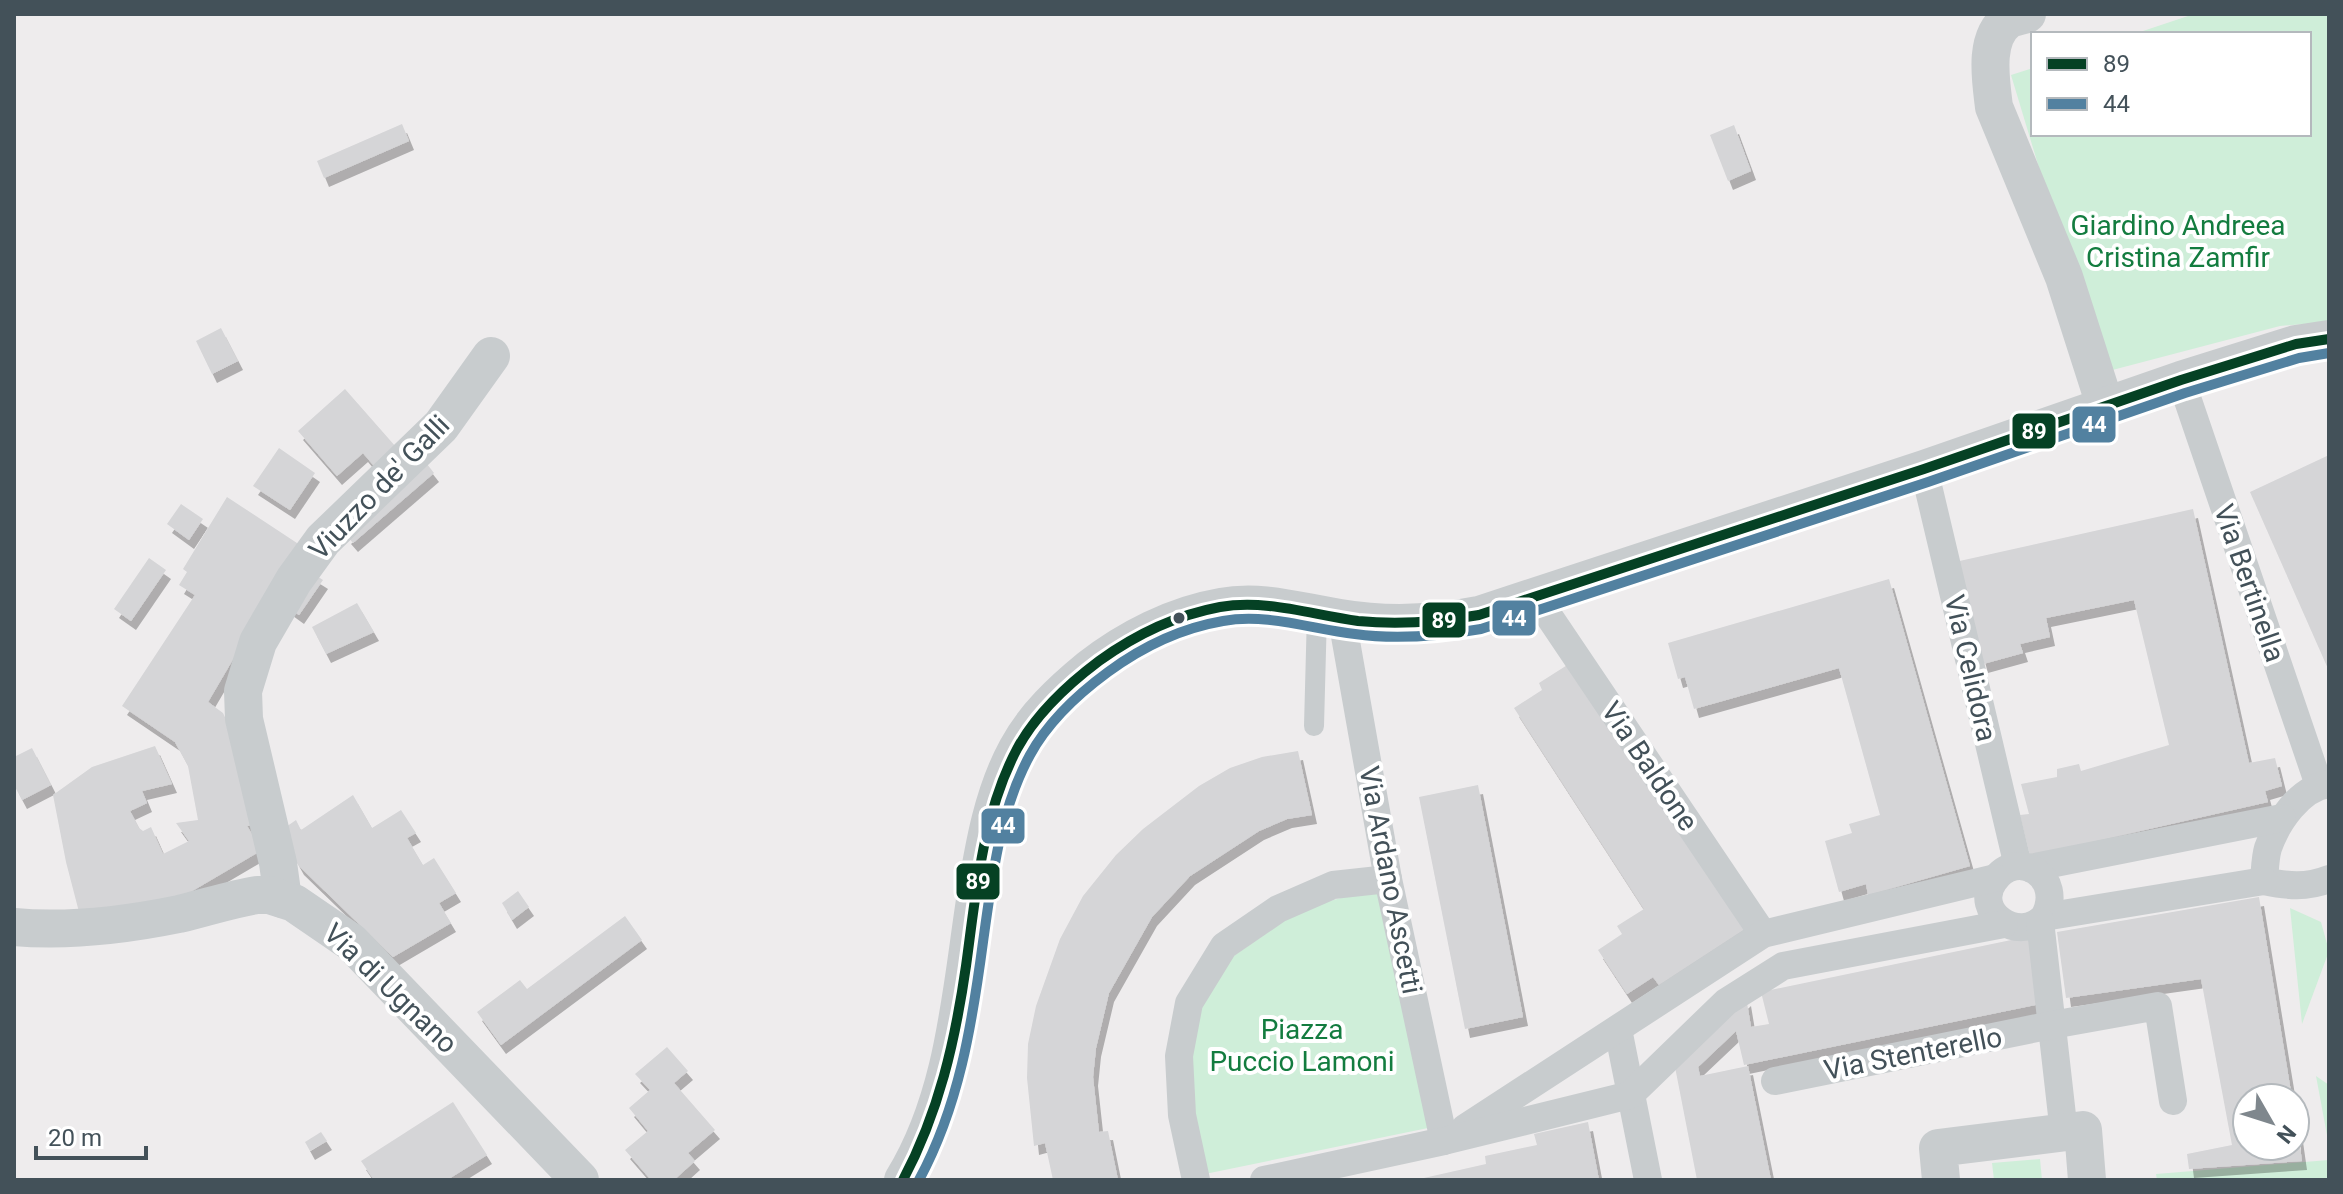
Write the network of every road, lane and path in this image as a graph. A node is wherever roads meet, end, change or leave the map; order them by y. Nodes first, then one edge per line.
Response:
1 (2014, 16) edge
2 (2329, 339) edge
3 (491, 356) dead end
4 (2181, 380) junction
5 (2105, 405) junction
6 (1924, 469) junction
7 (1536, 597) junction
8 (1329, 616) junction
9 (1314, 726) dead end
10 (2324, 785) edge
11 (2282, 818) junction
12 (2015, 871) junction
13 (1388, 879) junction
14 (2329, 879) edge
15 (2264, 881) junction
16 (283, 899) junction
17 (2042, 919) junction
18 (2004, 924) junction
19 (14, 927) edge
20 (1763, 934) junction
21 (2052, 1025) junction
22 (1618, 1029) junction
23 (1775, 1081) dead end
24 (1630, 1095) junction
25 (2173, 1101) dead end
26 (2064, 1133) junction
27 (1444, 1141) junction
28 (580, 1180) edge
29 (903, 1180) edge
30 (1196, 1180) edge
31 (1264, 1180) edge
32 (1648, 1180) edge
33 (1941, 1180) edge
34 (2087, 1180) edge

1 - 5 street
2 - 4 street
3 - 16 street, Viuzzo de' Galli
4 - 5 street
4 - 10 street, Via Bertinella
5 - 6 street
6 - 7 street
6 - 12 street, Via Celidora
7 - 8 street
7 - 20 street, Via Baldone
8 - 9 lane
8 - 13 street, Via Ardano Ascetti
8 - 29 street
10 - 11 street
11 - 12 street
11 - 15 street
12 - 17 street
12 - 18 street
12 - 20 street
13 - 27 street, Via Ardano Ascetti
13 - 30 street
14 - 15 street
15 - 17 street
16 - 19 street, Via di Ugnano
16 - 28 street, Via di Ugnano
17 - 18 street
17 - 21 street
18 - 24 street
20 - 22 street
21 - 23 street, Via Stenterello
21 - 25 street, Via Stenterello
21 - 26 street
22 - 24 street
22 - 27 street
24 - 27 street
24 - 32 street
26 - 33 street
26 - 34 street
27 - 31 street

